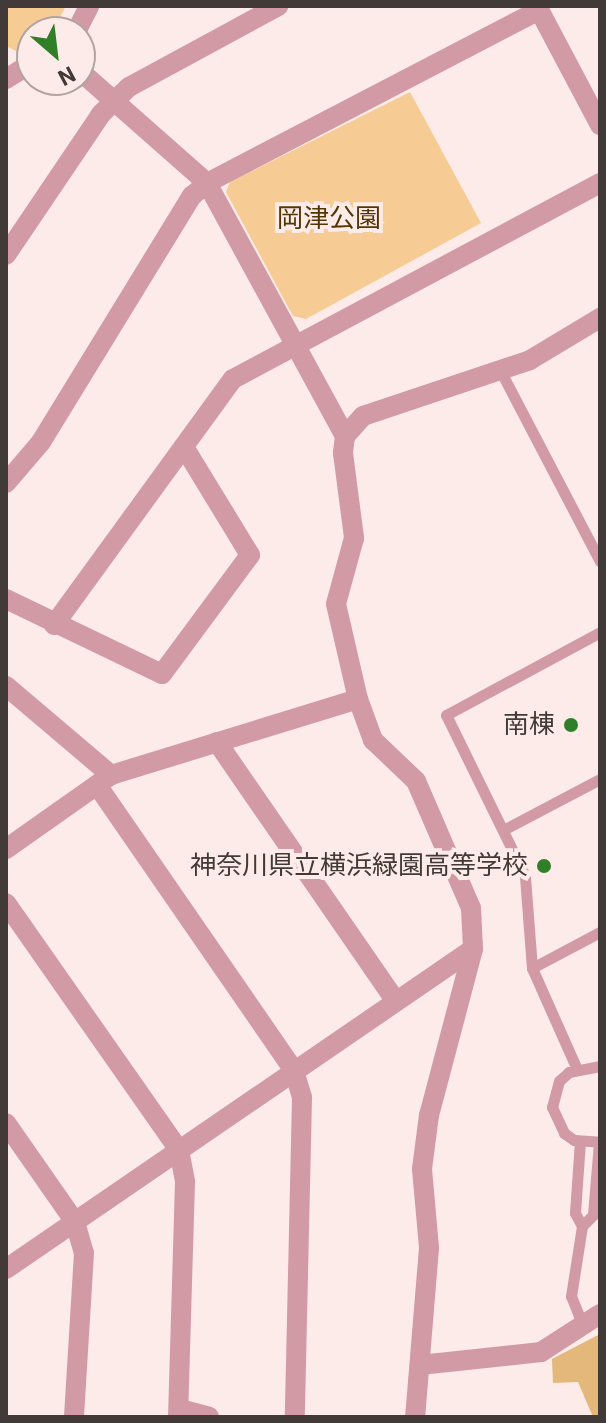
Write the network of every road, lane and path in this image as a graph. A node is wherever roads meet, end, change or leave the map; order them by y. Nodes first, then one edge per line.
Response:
1 (278, 6) edge
2 (538, 8) edge
3 (96, 86) edge
4 (114, 102) junction
5 (600, 125) edge
6 (207, 183) junction
7 (600, 183) edge
8 (6, 255) edge
9 (600, 318) edge
10 (295, 345) junction
11 (500, 370) junction
12 (345, 436) junction
13 (184, 447) junction
14 (6, 483) edge
15 (600, 561) edge
16 (6, 599) edge
17 (54, 625) junction
18 (600, 632) edge
19 (6, 686) edge
20 (358, 699) junction
21 (217, 742) junction
22 (600, 779) edge
23 (104, 780) junction
24 (505, 829) junction
25 (6, 849) edge
26 (6, 903) edge
27 (600, 932) edge
28 (473, 949) junction
29 (532, 968) junction
30 (396, 1001) junction
31 (600, 1066) edge
32 (576, 1067) junction
33 (294, 1071) junction
34 (6, 1123) edge
35 (580, 1141) junction
36 (599, 1142) edge
37 (179, 1150) junction
38 (597, 1198) edge
39 (75, 1222) junction
40 (582, 1226) junction
41 (6, 1269) edge
42 (591, 1320) edge
43 (420, 1365) junction
44 (179, 1413) edge
45 (74, 1417) edge
46 (209, 1417) edge
47 (295, 1417) edge
48 (415, 1417) edge

1 - 4 street
2 - 5 street
2 - 6 street
3 - 4 street
4 - 6 street
4 - 8 street
6 - 10 street
6 - 14 street
7 - 10 street
9 - 11 street
10 - 12 street
10 - 13 street
11 - 12 street
11 - 15 lane
12 - 20 street
13 - 17 street
13 - 17 street
16 - 17 street
18 - 24 lane
19 - 23 street
20 - 21 street
20 - 28 street
21 - 23 street
21 - 30 street
22 - 24 lane
23 - 25 street
23 - 33 street
24 - 29 lane
26 - 37 street
27 - 29 lane
28 - 30 street
28 - 43 street
29 - 32 lane
30 - 33 street
31 - 32 lane
32 - 35 lane
33 - 37 street
33 - 47 street
34 - 39 street
35 - 36 lane
35 - 40 lane
36 - 38 lane
37 - 39 street
37 - 44 street
38 - 40 lane
39 - 41 street
39 - 45 street
40 - 42 lane
42 - 43 street
43 - 48 street
44 - 46 street

